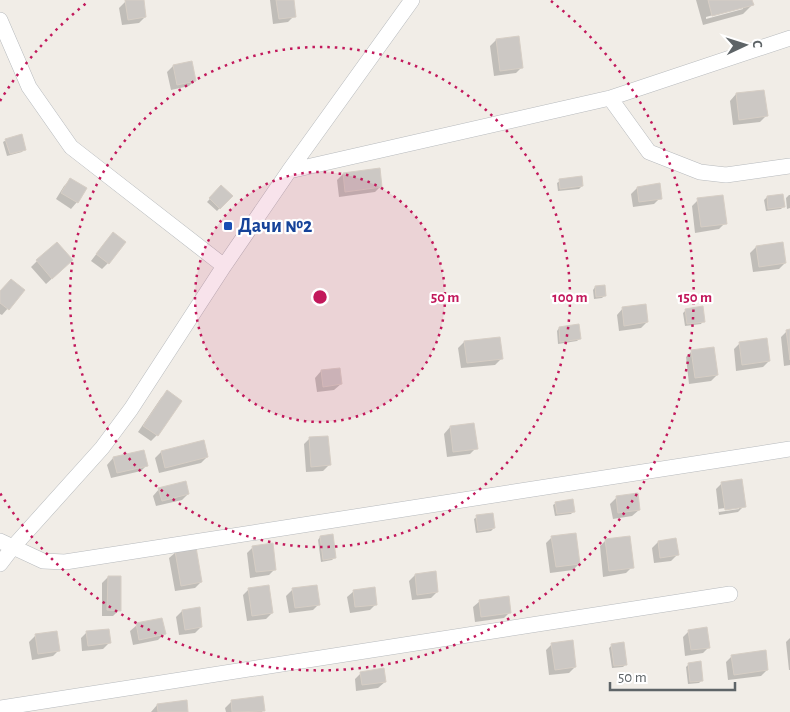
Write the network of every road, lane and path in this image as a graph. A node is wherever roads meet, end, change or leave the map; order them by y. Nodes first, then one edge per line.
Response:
1 (412, 0) edge
2 (0, 20) edge
3 (790, 38) edge
4 (610, 98) junction
5 (790, 166) edge
6 (288, 172) junction
7 (224, 266) junction
8 (790, 449) edge
9 (6, 544) edge
10 (0, 564) edge
11 (730, 594) dead end
12 (0, 708) edge

1 - 6 street
2 - 7 street
3 - 4 street
4 - 5 street
4 - 6 street
6 - 7 street
7 - 9 street
8 - 9 street
9 - 10 street
11 - 12 street

